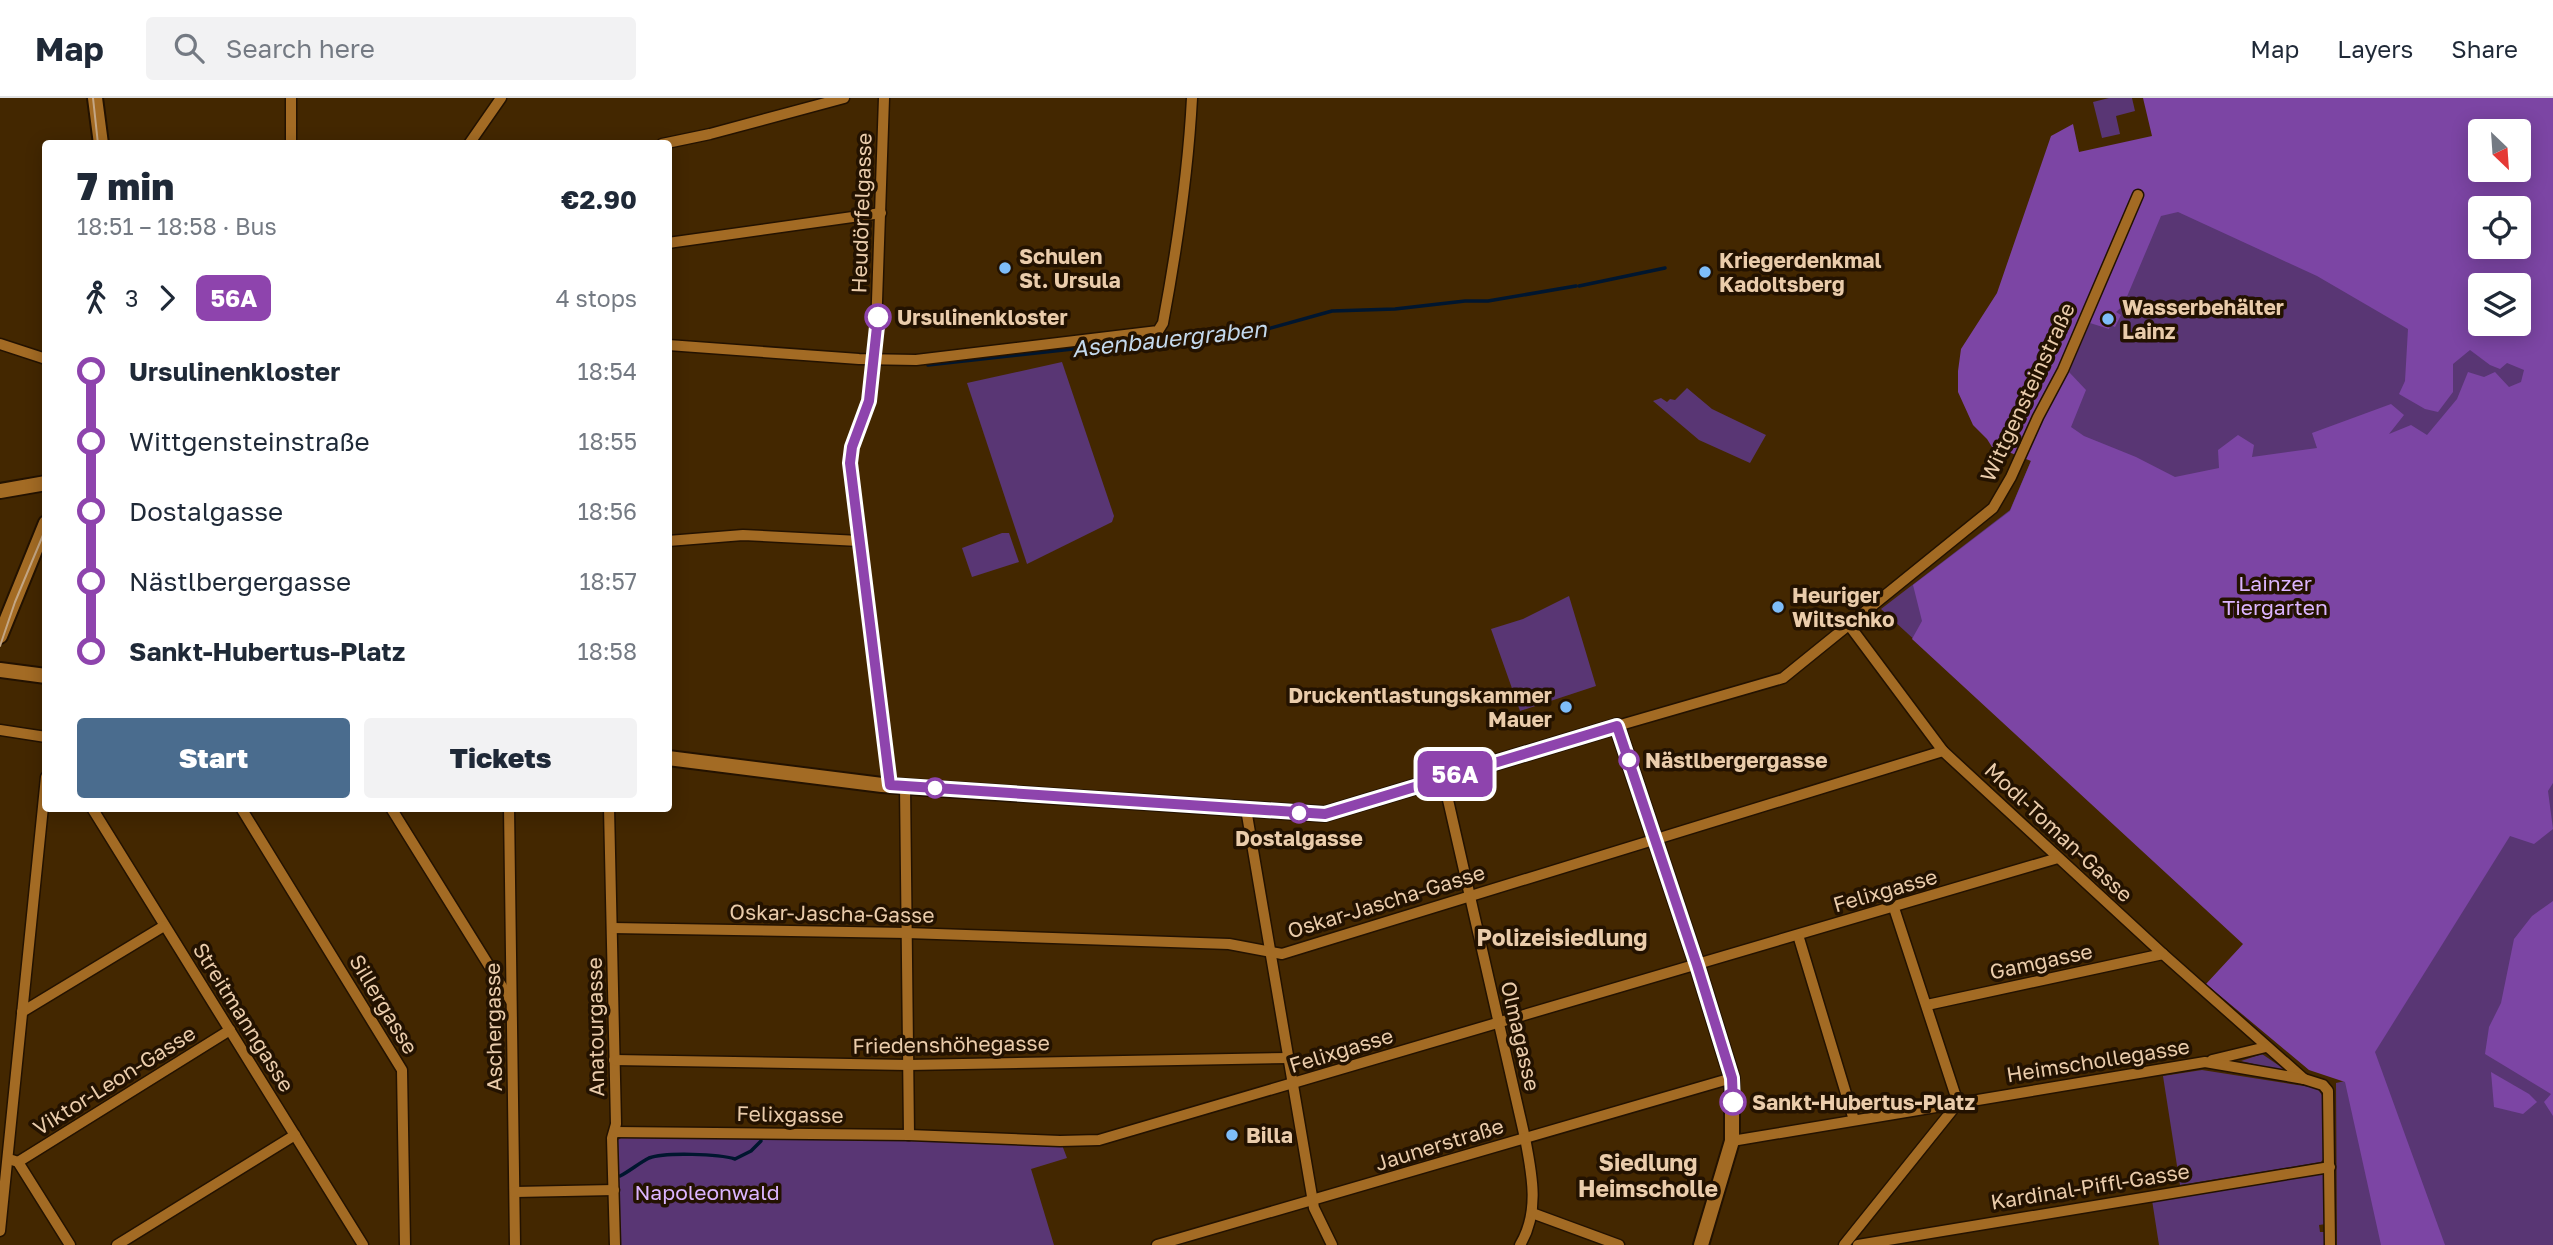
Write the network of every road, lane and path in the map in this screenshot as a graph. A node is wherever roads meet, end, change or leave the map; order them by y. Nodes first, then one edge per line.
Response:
1 (95, 98) edge
2 (291, 98) edge
3 (501, 98) edge
4 (844, 98) edge
5 (884, 98) edge
6 (1192, 98) edge
7 (100, 140) edge
8 (291, 140) edge
9 (472, 140) edge
10 (672, 142) edge
11 (2138, 195) dead end
12 (881, 214) junction
13 (672, 242) edge
14 (0, 344) edge
15 (672, 345) edge
16 (42, 358) edge
17 (875, 359) junction
18 (42, 484) edge
19 (0, 491) edge
20 (42, 533) edge
21 (672, 541) edge
22 (859, 541) junction
23 (1849, 625) junction
24 (0, 636) edge
25 (0, 670) edge
26 (42, 675) edge
27 (1617, 726) junction
28 (0, 730) edge
29 (42, 736) edge
30 (1943, 751) junction
31 (672, 758) edge
32 (1443, 778) junction
33 (898, 785) junction
34 (1246, 808) junction
35 (42, 812) edge
36 (94, 812) edge
37 (243, 812) edge
38 (393, 812) edge
39 (509, 812) edge
40 (610, 812) edge
41 (1656, 840) junction
42 (2058, 858) junction
43 (1468, 896) junction
44 (1894, 908) junction
45 (164, 926) junction
46 (612, 928) junction
47 (906, 933) junction
48 (1798, 935) junction
49 (1271, 952) junction
50 (2163, 954) junction
51 (1697, 965) junction
52 (512, 1002) junction
53 (1927, 1005) junction
54 (22, 1012) junction
55 (1499, 1021) junction
56 (230, 1030) junction
57 (2266, 1047) junction
58 (1289, 1058) junction
59 (614, 1060) junction
60 (2205, 1062) junction
61 (908, 1065) junction
62 (1732, 1078) junction
63 (2304, 1079) junction
64 (1294, 1084) junction
65 (1958, 1102) junction
66 (1854, 1119) junction
67 (615, 1132) junction
68 (295, 1135) junction
69 (909, 1135) junction
70 (1525, 1138) junction
71 (1731, 1141) junction
72 (13, 1161) junction
73 (2330, 1167) junction
74 (614, 1190) junction
75 (515, 1192) junction
76 (1313, 1201) junction
77 (1532, 1213) junction
78 (0, 1231) edge
79 (402, 1243) edge
80 (70, 1245) edge
81 (117, 1245) edge
82 (363, 1245) edge
83 (515, 1245) edge
84 (615, 1245) edge
85 (1157, 1245) edge
86 (1332, 1245) edge
87 (1520, 1245) edge
88 (1619, 1245) edge
89 (1702, 1245) edge
90 (1844, 1245) edge
91 (1858, 1245) edge
92 (2330, 1245) edge

1 - 7 street
2 - 8 street
3 - 9 street
4 - 10 street
5 - 12 street, Heudörfelgasse
6 - 17 street
11 - 23 street, Wittgensteinstraße
12 - 13 street
12 - 17 street, Heudörfelgasse
14 - 16 street
15 - 17 street
17 - 22 street, Heudörfelgasse
18 - 19 street
20 - 24 street
21 - 22 street
22 - 33 street, Heudörfelgasse
23 - 27 street, Wittgensteinstraße
23 - 30 street, Modl-Toman-Gasse
25 - 26 street
27 - 32 street, Wittgensteinstraße
27 - 41 street
28 - 29 street
30 - 41 street, Oskar-Jascha-Gasse
30 - 42 street, Modl-Toman-Gasse
31 - 33 street, Wittgensteinstraße
32 - 34 street, Wittgensteinstraße
32 - 43 street, Olmagasse
33 - 34 street, Wittgensteinstraße
33 - 47 street, Heudörfelgasse
34 - 49 street
35 - 54 street
36 - 45 street, Streitmanngasse
37 - 79 street, Sillergasse
38 - 52 street
39 - 52 street, Aschergasse
40 - 46 street, Anatourgasse
41 - 43 street, Oskar-Jascha-Gasse
41 - 51 street
42 - 44 street, Felixgasse
42 - 50 street, Modl-Toman-Gasse
43 - 49 street, Oskar-Jascha-Gasse
43 - 55 street, Olmagasse
44 - 48 street, Felixgasse
44 - 53 street
45 - 54 street
45 - 56 street, Streitmanngasse
46 - 47 street, Oskar-Jascha-Gasse
46 - 59 street, Anatourgasse
47 - 49 street, Oskar-Jascha-Gasse
47 - 61 street, Heudörfelgasse
48 - 51 street, Felixgasse
48 - 66 street
49 - 58 street
50 - 53 street, Gamgasse
50 - 57 street, Modl-Toman-Gasse
51 - 55 street, Felixgasse
51 - 62 street
52 - 75 street, Aschergasse
53 - 65 street
54 - 72 street
55 - 64 street, Felixgasse
55 - 70 street, Olmagasse
56 - 68 street, Streitmanngasse
56 - 72 street, Viktor-Leon-Gasse
57 - 60 street
57 - 63 street, Modl-Toman-Gasse
58 - 61 street, Friedenshöhegasse
58 - 64 street
59 - 61 street, Friedenshöhegasse
59 - 67 street, Anatourgasse
60 - 63 street, Heimschollegasse
60 - 65 street, Heimschollegasse
61 - 69 street, Heudörfelgasse
62 - 70 street, Jaunerstraße
62 - 71 street
63 - 73 street, Modl-Toman-Gasse
64 - 69 street, Felixgasse
64 - 76 street
65 - 66 street, Heimschollegasse
65 - 90 street
66 - 71 street, Heimschollegasse
67 - 69 street, Felixgasse
67 - 74 street, Anatourgasse
68 - 81 street
68 - 82 street, Streitmanngasse
70 - 76 street, Jaunerstraße
70 - 77 street, Olmagasse
71 - 89 street
72 - 78 street
72 - 80 street
73 - 91 street, Kardinal-Piffl-Gasse
73 - 92 street
74 - 75 street
74 - 84 street, Anatourgasse
75 - 83 street, Aschergasse
76 - 85 street, Jaunerstraße
76 - 86 street
77 - 87 street
77 - 88 street

